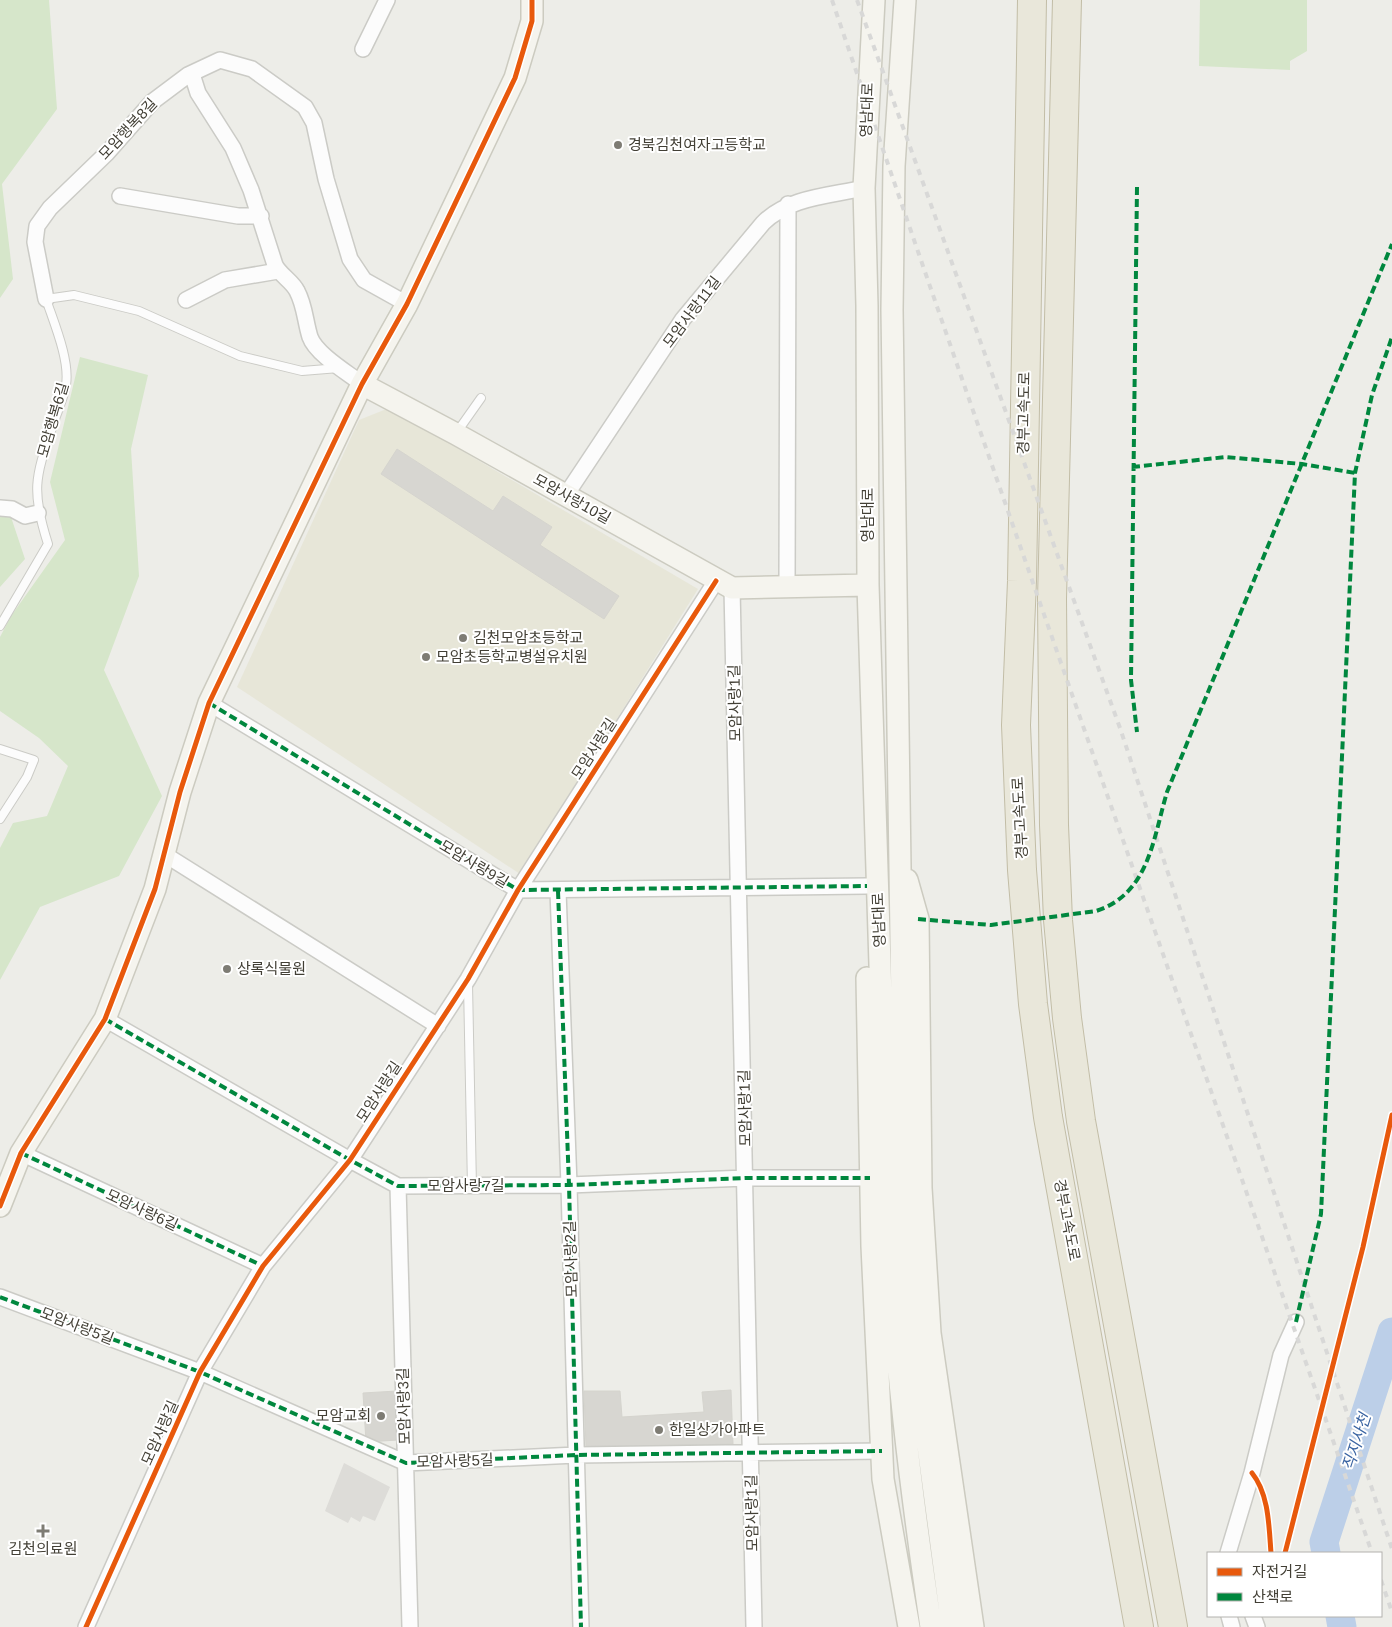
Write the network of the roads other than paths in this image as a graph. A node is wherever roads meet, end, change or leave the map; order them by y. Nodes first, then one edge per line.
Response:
1 (387, 0) edge
2 (532, 0) edge
3 (874, 0) edge
4 (904, 0) edge
5 (1032, 0) edge
6 (1067, 0) edge
7 (363, 49) dead end
8 (192, 74) junction
9 (864, 188) junction
10 (120, 196) dead end
11 (788, 204) junction
12 (261, 216) junction
13 (278, 271) junction
14 (46, 299) junction
15 (186, 300) dead end
16 (407, 304) junction
17 (340, 368) junction
18 (362, 384) junction
19 (481, 398) dead end
20 (456, 434) junction
21 (566, 495) junction
22 (0, 508) edge
23 (38, 513) junction
24 (724, 585) junction
25 (868, 585) junction
26 (787, 586) junction
27 (0, 626) edge
28 (209, 703) junction
29 (0, 749) edge
30 (0, 818) edge
31 (878, 850) junction
32 (164, 854) junction
33 (900, 856) junction
34 (867, 886) junction
35 (739, 887) junction
36 (518, 890) junction
37 (558, 891) junction
38 (468, 979) junction
39 (105, 1019) junction
40 (438, 1026) junction
41 (892, 1031) junction
42 (21, 1154) junction
43 (350, 1160) junction
44 (746, 1178) junction
45 (870, 1178) junction
46 (398, 1186) junction
47 (569, 1186) junction
48 (472, 1187) junction
49 (0, 1206) edge
50 (263, 1266) junction
51 (0, 1297) edge
52 (1296, 1322) dead end
53 (200, 1372) junction
54 (882, 1451) junction
55 (751, 1452) junction
56 (576, 1455) junction
57 (406, 1463) junction
58 (1228, 1552) edge
59 (86, 1627) edge
60 (410, 1627) edge
61 (580, 1627) edge
62 (754, 1627) edge
63 (909, 1627) edge
64 (931, 1627) edge
65 (952, 1627) edge
66 (973, 1627) edge
67 (1139, 1627) edge
68 (1172, 1627) edge

1 - 7 street
2 - 16 main road
3 - 9 main road, 영남대로
4 - 33 main road, 영남대로
5 - 67 highway, 경부고속도로
6 - 68 highway
8 - 12 street
8 - 14 street, 모암행복8길
8 - 16 street, 모암행복8길
9 - 11 street, 모암사랑11길
9 - 25 main road, 영남대로
10 - 12 street
11 - 21 street, 모암사랑11길
11 - 26 street
12 - 13 street
13 - 15 street
13 - 17 street
14 - 17 lane
14 - 23 lane, 모암행복6길
16 - 18 main road
17 - 18 street
18 - 20 main road, 모암사랑10길
18 - 28 main road
19 - 20 lane
20 - 21 main road, 모암사랑10길
21 - 24 main road, 모암사랑10길
22 - 23 street
23 - 27 lane, 모암행복6길
24 - 26 main road
24 - 35 street, 모암사랑1길
24 - 36 street, 모암사랑길
25 - 26 main road
25 - 31 main road, 영남대로
28 - 32 main road
28 - 36 street, 모암사랑9길
29 - 30 lane
31 - 34 main road
31 - 41 main road, 영남대로
32 - 39 main road
32 - 40 street
33 - 41 main road, 영남대로
33 - 66 main road
34 - 35 street, 모암사랑9길
34 - 45 main road
35 - 37 street, 모암사랑9길
35 - 44 street, 모암사랑1길
36 - 37 street, 모암사랑9길
36 - 38 street, 모암사랑길
37 - 47 street, 모암사랑2길
38 - 40 street, 모암사랑길
38 - 48 lane
39 - 42 main road
39 - 43 street, 모암사랑7길
40 - 43 street, 모암사랑길
41 - 64 main road
41 - 65 main road
42 - 49 main road
42 - 50 street, 모암사랑6길
43 - 46 street, 모암사랑7길
43 - 50 street, 모암사랑길
44 - 45 street, 모암사랑7길
44 - 47 street, 모암사랑7길
44 - 55 street, 모암사랑1길
45 - 54 main road
46 - 48 street, 모암사랑7길
46 - 57 street, 모암사랑3길
47 - 48 street, 모암사랑7길
47 - 56 street, 모암사랑2길
50 - 53 street, 모암사랑길
51 - 53 street, 모암사랑5길
52 - 58 street
53 - 57 street, 모암사랑5길
53 - 59 street, 모암사랑길
54 - 55 street, 모암사랑5길
54 - 63 main road
55 - 56 street, 모암사랑5길
55 - 62 street, 모암사랑1길
56 - 57 street, 모암사랑5길
56 - 61 street, 모암사랑2길
57 - 60 street, 모암사랑3길

